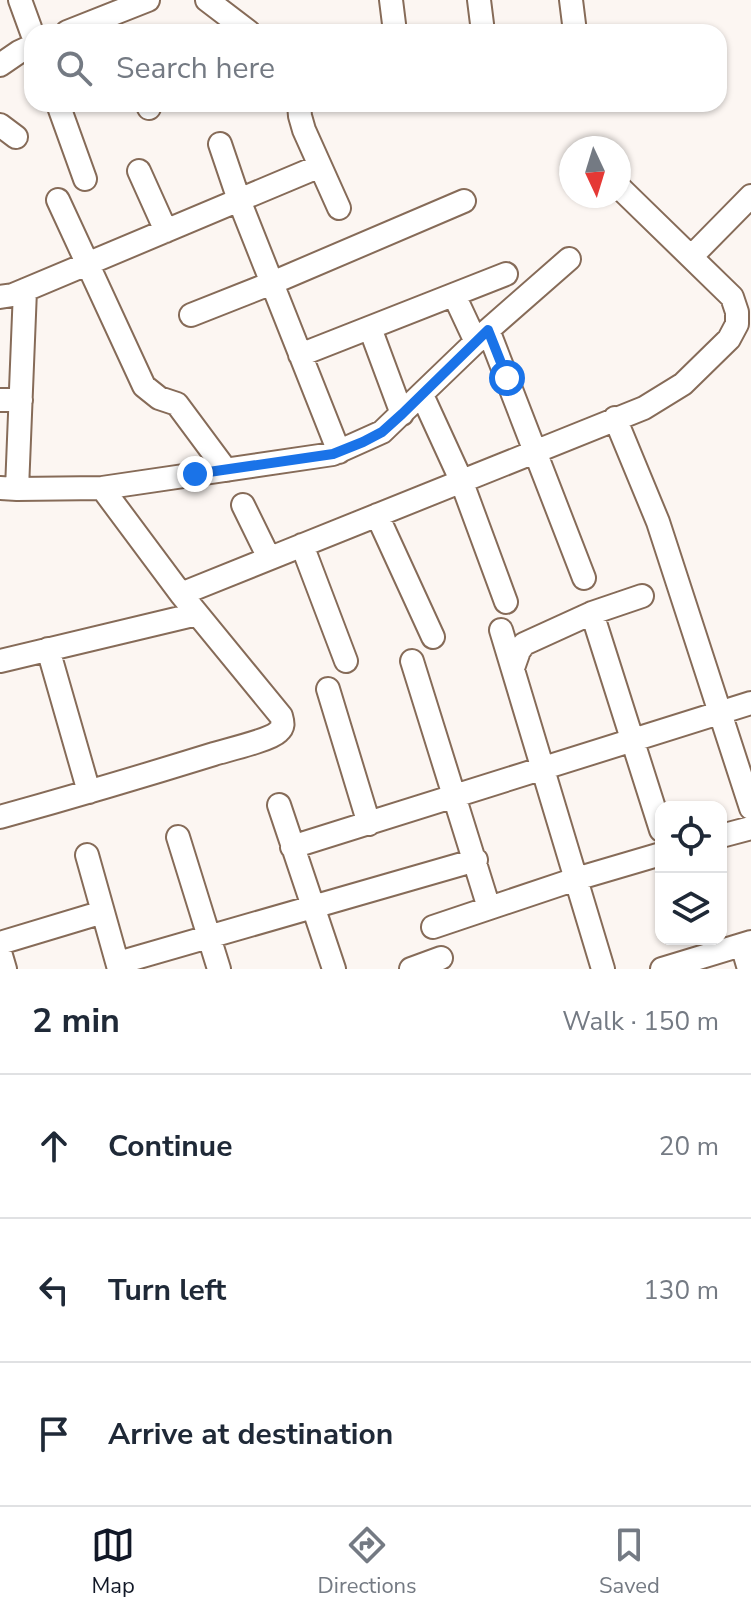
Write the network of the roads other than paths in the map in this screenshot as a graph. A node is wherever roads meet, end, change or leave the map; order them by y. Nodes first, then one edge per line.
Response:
1 (20, 0) edge
2 (148, 0) edge
3 (207, 0) edge
4 (391, 0) edge
5 (479, 0) edge
6 (571, 0) edge
7 (225, 8) edge
8 (29, 24) edge
9 (112, 24) edge
10 (241, 24) edge
11 (394, 24) edge
12 (482, 24) edge
13 (574, 24) edge
14 (24, 50) edge
15 (0, 65) edge
16 (61, 112) edge
17 (301, 112) edge
18 (220, 144) dead end
19 (320, 166) junction
20 (139, 171) dead end
21 (85, 179) dead end
22 (751, 196) edge
23 (631, 199) edge
24 (58, 200) dead end
25 (239, 200) junction
26 (464, 201) dead end
27 (339, 208) dead end
28 (166, 231) junction
29 (691, 257) junction
30 (569, 259) dead end
31 (88, 263) junction
32 (506, 274) dead end
33 (272, 283) junction
34 (25, 290) junction
35 (454, 295) junction
36 (0, 297) edge
37 (191, 315) dead end
38 (744, 318) edge
39 (370, 328) junction
40 (482, 336) junction
41 (300, 355) junction
42 (422, 395) junction
43 (10, 400) edge
44 (402, 414) junction
45 (615, 418) junction
46 (535, 450) junction
47 (339, 452) junction
48 (226, 470) junction
49 (461, 480) junction
50 (102, 488) junction
51 (9, 489) edge
52 (243, 505) dead end
53 (377, 515) junction
54 (302, 545) junction
55 (269, 558) junction
56 (584, 578) dead end
57 (181, 594) junction
58 (642, 596) dead end
59 (506, 602) dead end
60 (592, 613) junction
61 (197, 614) junction
62 (501, 630) dead end
63 (433, 637) dead end
64 (48, 649) junction
65 (0, 661) edge
66 (346, 661) dead end
67 (412, 661) dead end
68 (513, 668) junction
69 (328, 689) dead end
70 (751, 703) edge
71 (720, 713) junction
72 (634, 741) junction
73 (543, 769) junction
74 (89, 792) junction
75 (456, 797) junction
76 (279, 805) dead end
77 (751, 808) edge
78 (655, 810) edge
79 (0, 817) edge
80 (369, 824) junction
81 (751, 828) edge
82 (727, 834) edge
83 (178, 837) dead end
84 (292, 847) junction
85 (87, 855) dead end
86 (655, 856) edge
87 (476, 860) junction
88 (576, 879) junction
89 (314, 907) junction
90 (489, 908) junction
91 (103, 912) junction
92 (433, 927) dead end
93 (208, 937) junction
94 (0, 943) edge
95 (746, 944) edge
96 (0, 952) edge
97 (441, 958) dead end
98 (118, 966) edge
99 (5, 969) edge
100 (219, 969) edge
101 (334, 969) edge
102 (411, 969) edge
103 (603, 969) edge
104 (662, 969) edge
105 (749, 969) edge

1 - 8 street
2 - 9 street
3 - 7 street
4 - 11 street
5 - 12 street
6 - 13 street
7 - 10 street
14 - 15 street
16 - 21 street
17 - 19 street
18 - 25 street
19 - 25 street
19 - 27 street
20 - 28 street
22 - 29 street
23 - 29 street
24 - 31 street
25 - 28 street
25 - 33 street
26 - 33 street
28 - 31 street
29 - 38 street
30 - 40 street
31 - 34 street
31 - 48 street
32 - 35 street
33 - 37 street
33 - 41 street
34 - 36 street
34 - 43 street
35 - 39 street
35 - 40 street
38 - 45 street
39 - 41 street
39 - 44 street
40 - 42 street
40 - 46 street
41 - 47 street
42 - 44 street
42 - 49 street
43 - 51 street
44 - 47 street
45 - 46 street
45 - 71 street
46 - 49 street
46 - 56 street
47 - 48 street
48 - 50 street
49 - 53 street
49 - 59 street
50 - 51 street
50 - 57 street
52 - 55 street
53 - 54 street
53 - 63 street
54 - 55 street
54 - 66 street
55 - 57 street
57 - 61 street
58 - 60 street
60 - 68 street
60 - 72 street
61 - 64 street
61 - 74 street
62 - 68 street
64 - 65 street
64 - 74 street
67 - 75 street
68 - 73 street
69 - 80 street
70 - 71 street
71 - 72 street
71 - 77 street
72 - 73 street
72 - 78 street
73 - 75 street
73 - 88 street
74 - 79 street
75 - 80 street
75 - 87 street
76 - 84 street
80 - 84 street
81 - 82 street
83 - 93 street
84 - 89 street
85 - 91 street
86 - 88 street
87 - 89 street
87 - 90 street
88 - 90 street
88 - 103 street
89 - 93 street
89 - 101 street
90 - 92 street
91 - 94 street
91 - 98 street
93 - 98 street
93 - 100 street
95 - 104 street
95 - 105 street
96 - 99 street
97 - 102 street

